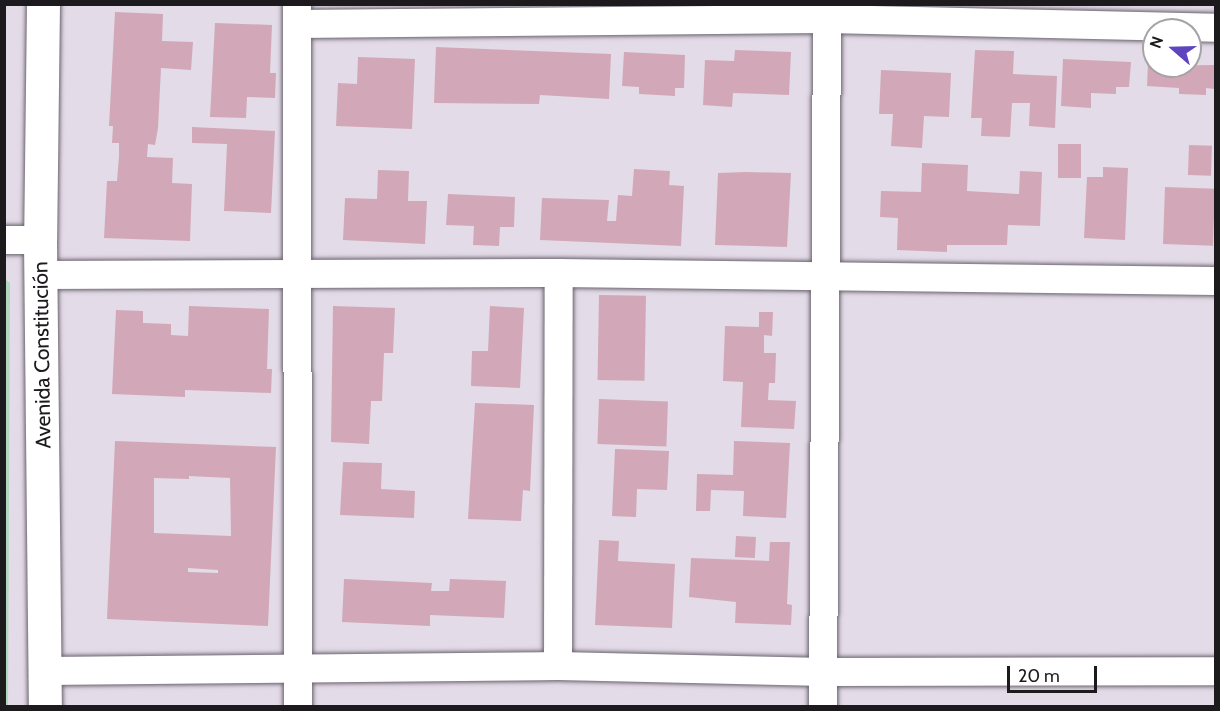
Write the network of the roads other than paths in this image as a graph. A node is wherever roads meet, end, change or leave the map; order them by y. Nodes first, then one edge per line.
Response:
1 (43, 4) edge
2 (827, 12) edge
3 (297, 14) edge
4 (1215, 28) edge
5 (4, 240) edge
6 (40, 240) junction
7 (559, 273) junction
8 (42, 275) junction
9 (297, 276) junction
10 (825, 276) junction
11 (1215, 281) edge
12 (558, 666) junction
13 (299, 670) junction
14 (1215, 670) edge
15 (45, 671) junction
16 (825, 672) junction
17 (45, 706) edge
18 (298, 706) edge
19 (823, 706) edge

1 - 6 main road, Avenida Constitución
2 - 3 street
2 - 4 street
2 - 10 street
3 - 9 street
5 - 6 street
6 - 8 main road, Avenida Constitución
7 - 9 street
7 - 10 street
7 - 12 street
8 - 9 street
8 - 15 main road, Avenida Constitución
9 - 13 street
10 - 11 street
10 - 16 street
12 - 13 street
12 - 16 street
13 - 15 street
13 - 18 street
14 - 16 street
15 - 17 main road, Avenida Constitución
16 - 19 street

